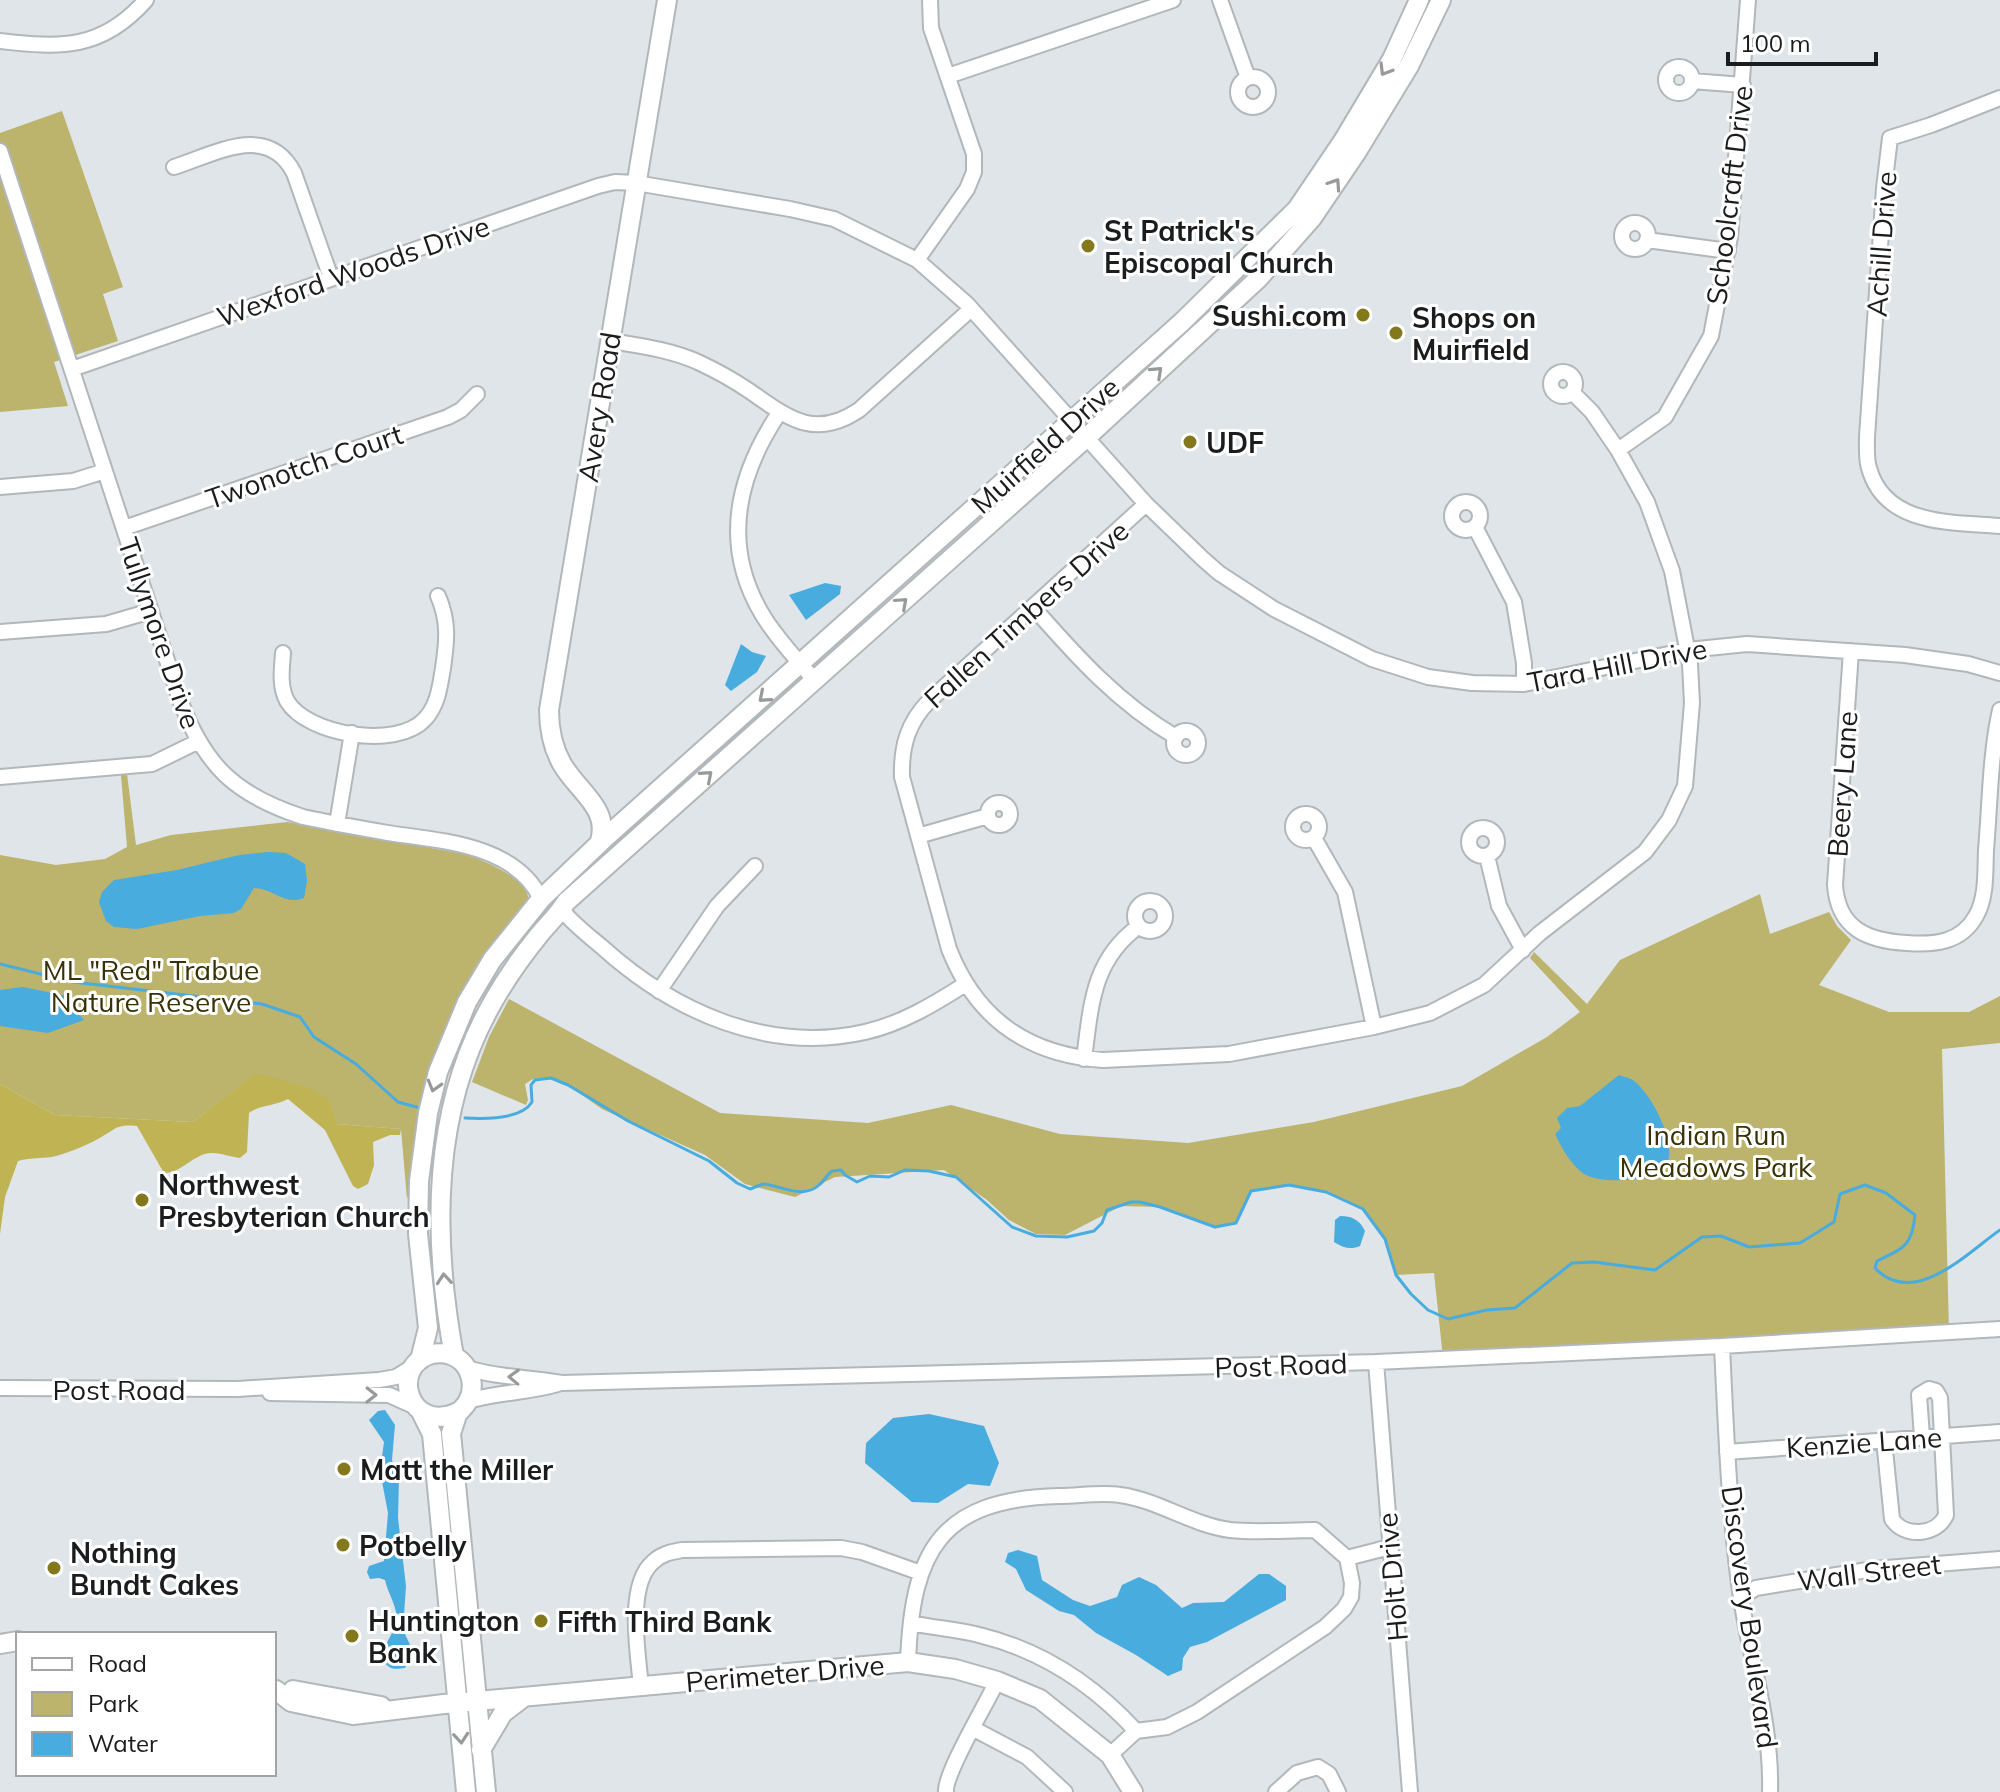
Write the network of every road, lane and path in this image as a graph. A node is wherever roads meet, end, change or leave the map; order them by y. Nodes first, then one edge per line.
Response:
1 (146, 0) edge
2 (667, 0) edge
3 (930, 0) edge
4 (1173, 0) edge
5 (1220, 0) edge
6 (1419, 0) edge
7 (1441, 0) edge
8 (1748, 0) edge
9 (0, 41) edge
10 (948, 76) junction
11 (1248, 78) dead end
12 (1692, 81) dead end
13 (1743, 85) junction
14 (2000, 98) edge
15 (0, 151) edge
16 (174, 167) dead end
17 (636, 183) junction
18 (1647, 240) dead end
19 (1728, 251) junction
20 (917, 260) junction
21 (331, 278) junction
22 (971, 309) junction
23 (611, 341) junction
24 (72, 369) junction
25 (1572, 392) dead end
26 (477, 394) dead end
27 (779, 413) junction
28 (1072, 421) junction
29 (1087, 437) junction
30 (1618, 450) junction
31 (105, 471) junction
32 (0, 487) edge
33 (1146, 504) junction
34 (2000, 526) edge
35 (1475, 527) dead end
36 (124, 528) junction
37 (438, 596) dead end
38 (1033, 607) junction
39 (151, 611) junction
40 (0, 632) edge
41 (1688, 650) junction
42 (1851, 651) junction
43 (283, 653) dead end
44 (801, 665) junction
45 (2000, 673) edge
46 (815, 681) junction
47 (1524, 684) junction
48 (2000, 710) edge
49 (352, 733) junction
50 (1176, 737) dead end
51 (197, 742) junction
52 (0, 777) edge
53 (593, 802) junction
54 (988, 816) dead end
55 (337, 824) junction
56 (609, 835) junction
57 (918, 836) junction
58 (1314, 838) dead end
59 (1487, 856) dead end
60 (755, 866) dead end
61 (541, 899) junction
62 (562, 910) junction
63 (1139, 926) dead end
64 (1523, 950) junction
65 (964, 985) junction
66 (659, 991) junction
67 (482, 1005) junction
68 (1374, 1027) junction
69 (1084, 1059) junction
70 (452, 1104) junction
71 (2000, 1329) edge
72 (1722, 1346) junction
73 (461, 1362) junction
74 (1376, 1362) junction
75 (417, 1363) junction
76 (562, 1383) junction
77 (0, 1388) edge
78 (238, 1389) junction
79 (463, 1407) junction
80 (418, 1409) junction
81 (2000, 1432) edge
82 (1941, 1436) junction
83 (1922, 1437) junction
84 (1884, 1440) junction
85 (1727, 1452) junction
86 (1390, 1547) junction
87 (1347, 1558) junction
88 (2000, 1559) edge
89 (921, 1573) junction
90 (1741, 1597) junction
91 (911, 1623) junction
92 (908, 1662) junction
93 (997, 1681) junction
94 (641, 1686) junction
95 (276, 1689) edge
96 (526, 1696) junction
97 (467, 1701) junction
98 (974, 1729) junction
99 (1136, 1731) junction
100 (481, 1750) junction
101 (1110, 1755) junction
102 (466, 1792) edge
103 (486, 1792) edge
104 (946, 1792) edge
105 (1065, 1792) edge
106 (1133, 1792) edge
107 (1276, 1792) edge
108 (1338, 1792) edge
109 (1410, 1792) edge
110 (1770, 1792) edge

1 - 9 street
2 - 17 main road, Avery Road
3 - 10 street
4 - 10 street
5 - 11 street
6 -> 28 main road, Muirfield Drive
29 -> 7 main road, Muirfield Drive
8 - 13 street, Schoolcraft Drive
10 - 20 street
12 - 13 street
13 - 19 street, Schoolcraft Drive
14 - 34 street, Achill Drive
15 - 24 street, Tullymore Drive
16 - 21 street
17 - 20 street, Tara Hill Drive
17 - 21 street, Wexford Woods Drive
17 - 23 main road, Avery Road
18 - 19 street
19 - 30 street, Schoolcraft Drive
20 - 22 street, Tara Hill Drive
21 - 24 street, Wexford Woods Drive
22 - 27 street
22 - 28 street, Tara Hill Drive
23 - 27 street
23 - 53 main road, Avery Road
24 - 31 street, Tullymore Drive
25 - 30 street, Fallen Timbers Drive
26 - 36 street, Twonotch Court
27 - 44 street
28 - 29 street, Tara Hill Drive
28 - 44 main road, Muirfield Drive
29 - 33 street, Tara Hill Drive
46 -> 29 main road, Muirfield Drive
30 - 41 street, Fallen Timbers Drive
31 - 32 street
31 - 36 street, Tullymore Drive
33 - 38 street, Fallen Timbers Drive
33 - 47 street, Tara Hill Drive
35 - 47 street
36 - 39 street, Tullymore Drive
37 - 49 street
38 - 50 street
38 - 57 street, Fallen Timbers Drive
39 - 40 street
39 - 51 street, Tullymore Drive
41 - 42 street, Tara Hill Drive
41 - 47 street, Tara Hill Drive
41 - 64 street, Fallen Timbers Drive
42 - 45 street, Tara Hill Drive
42 - 48 street, Beery Lane
43 - 49 street
44 - 46 street
44 -> 56 main road, Muirfield Drive
62 -> 46 main road, Muirfield Drive
49 - 55 street
51 - 52 street
51 - 55 street, Tullymore Drive
53 - 56 main road, Avery Road
53 - 56 main road, Avery Road
54 - 57 street
55 - 61 street, Tullymore Drive
56 - 61 main road, Muirfield Drive
56 - 67 main road
57 - 65 street, Fallen Timbers Drive
58 - 68 street
59 - 64 street
60 - 66 street
61 - 67 main road
61 -> 75 main road
62 - 66 street
62 - 70 main road, Muirfield Drive
63 - 69 street
64 - 68 street, Fallen Timbers Drive
65 - 66 street
65 - 69 street, Fallen Timbers Drive
67 - 70 main road
68 - 69 street, Fallen Timbers Drive
73 -> 70 main road
71 - 72 street, Post Road
72 - 74 street, Post Road
72 - 85 street, Discovery Boulevard
73 - 75 main road
76 -> 73 street, Post Road
73 - 79 main road
74 - 76 street, Post Road
74 - 86 street, Holt Drive
75 - 78 street, Post Road
75 - 80 main road
76 - 79 street, Post Road
77 - 78 street, Post Road
78 -> 80 street, Post Road
79 - 80 main road
79 - 97 main road
80 - 97 main road
81 - 82 street, Kenzie Lane
82 - 83 street, Kenzie Lane
82 - 83 street
82 - 84 street
83 - 84 street, Kenzie Lane
84 - 85 street, Kenzie Lane
85 - 90 street, Discovery Boulevard
86 - 87 street
86 - 109 street, Holt Drive
87 - 89 street
87 - 99 street
88 - 90 street, Wall Street
89 - 91 street
89 - 94 street
90 - 110 street, Discovery Boulevard
91 - 92 street
91 - 99 street
92 - 93 main road, Perimeter Drive
92 - 94 main road, Perimeter Drive
93 - 98 street
93 - 101 main road, Perimeter Drive
94 - 96 main road, Perimeter Drive
95 - 97 main road, Perimeter Drive
96 - 97 main road, Perimeter Drive
96 - 100 main road
97 - 100 main road
97 -> 102 main road
98 - 104 street
98 - 105 street
99 - 101 street
100 - 103 main road
101 - 106 main road, Perimeter Drive
107 - 108 street

